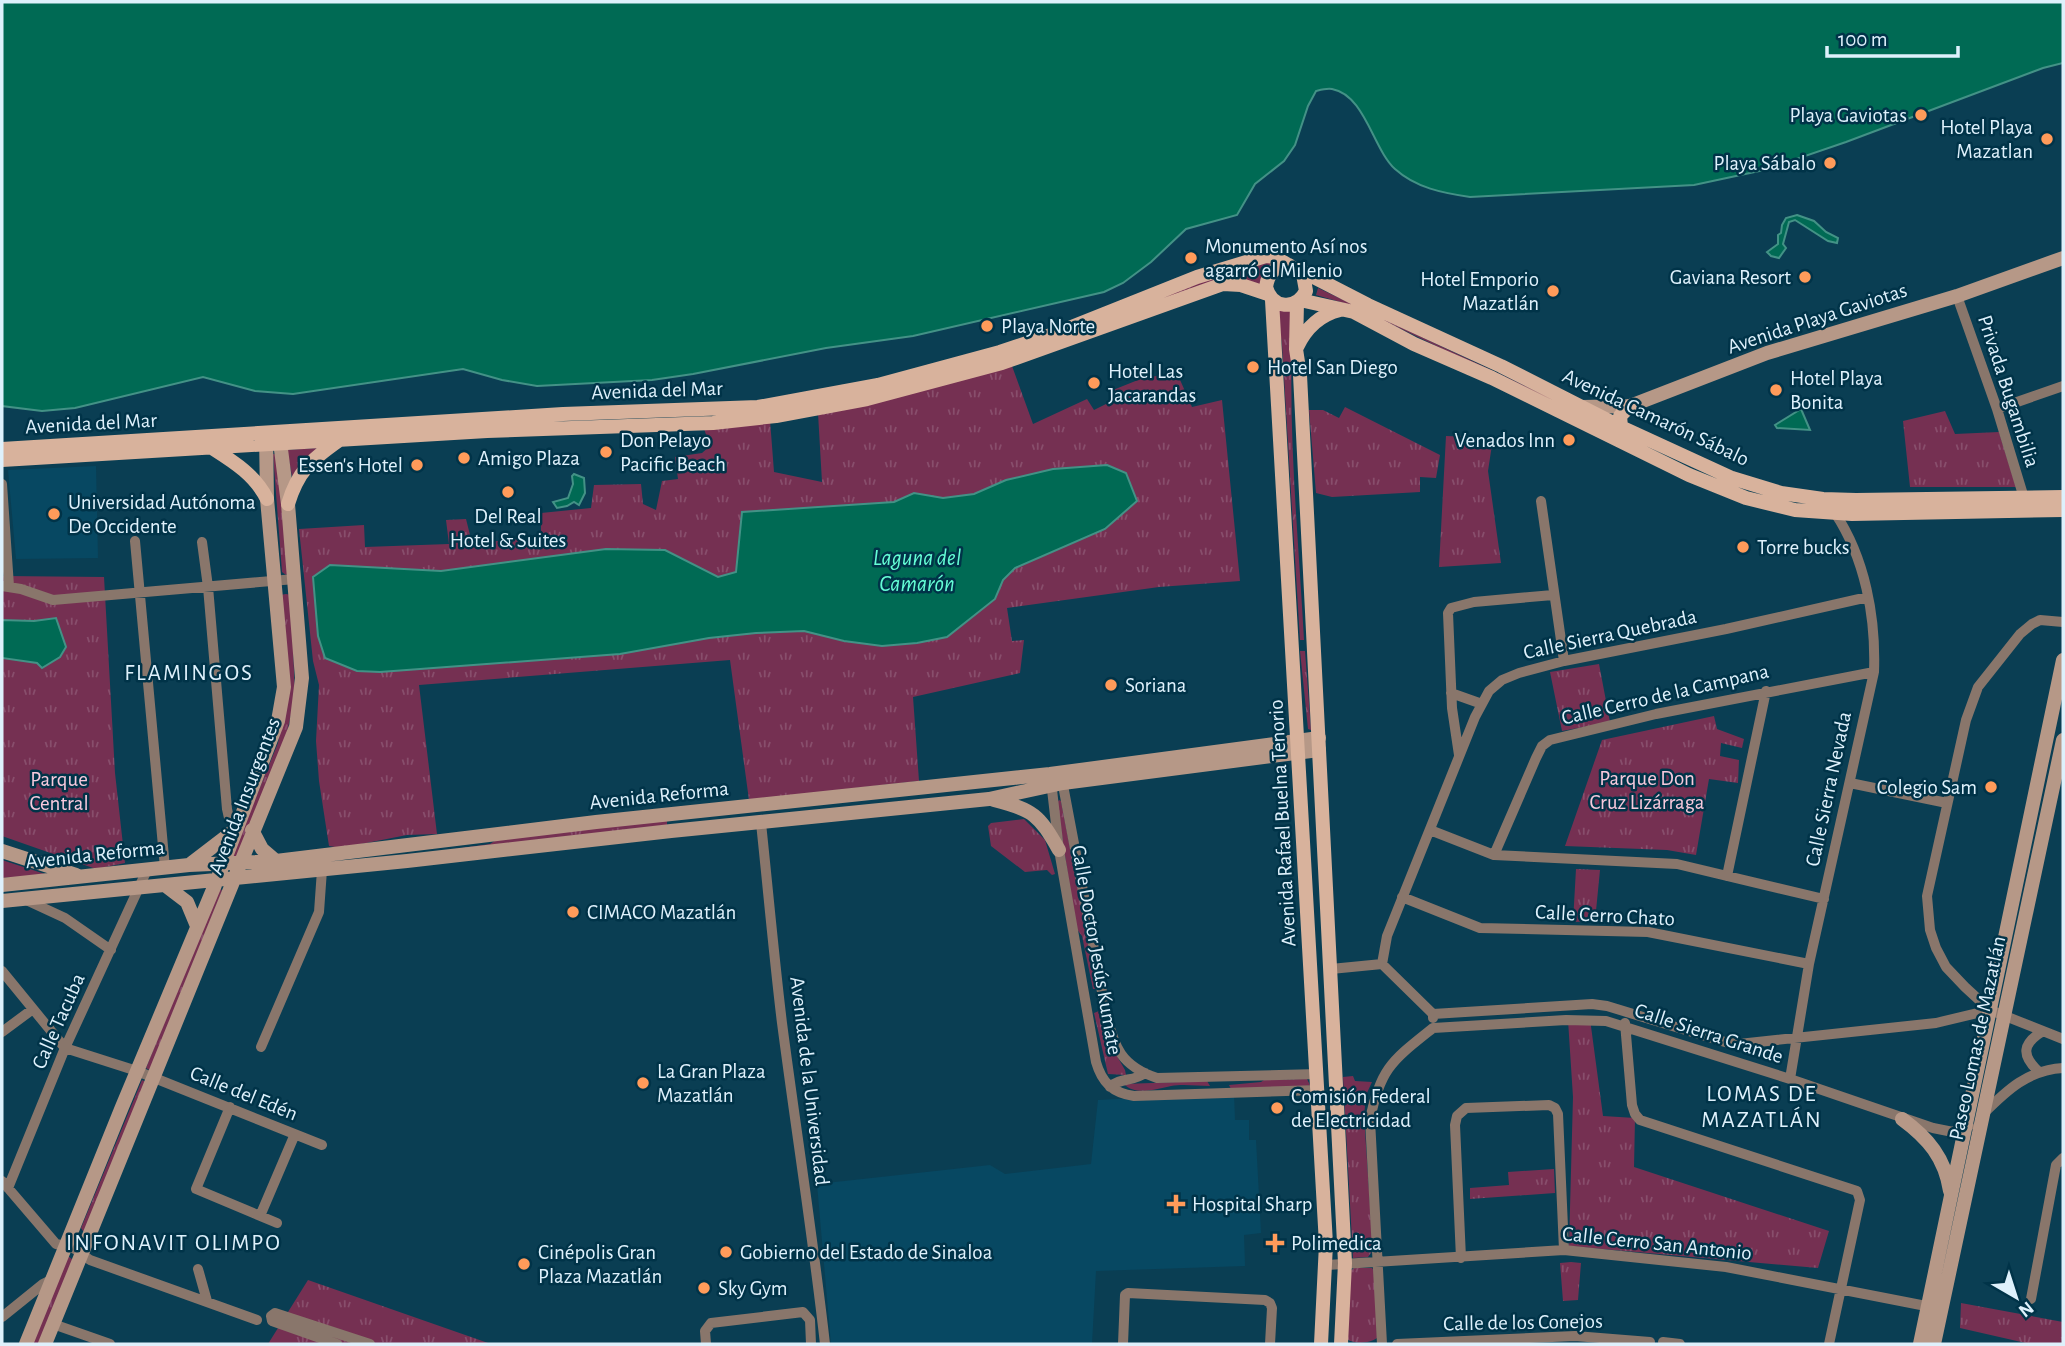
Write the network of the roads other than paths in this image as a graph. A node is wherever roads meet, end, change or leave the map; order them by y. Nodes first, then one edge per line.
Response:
1 (2063, 258) edge
2 (1294, 268) junction
3 (1957, 296) junction
4 (1270, 297) junction
5 (1298, 301) junction
6 (1342, 309) junction
7 (1296, 349) junction
8 (2063, 386) edge
9 (1630, 406) junction
10 (1997, 409) junction
11 (1578, 413) junction
12 (1621, 427) junction
13 (273, 438) junction
14 (339, 441) junction
15 (212, 448) junction
16 (2, 449) edge
17 (2, 460) edge
18 (2, 484) edge
19 (2063, 497) edge
20 (2024, 498) junction
21 (267, 499) junction
22 (1541, 501) dead end
23 (288, 503) junction
24 (2063, 510) edge
25 (1835, 513) junction
26 (135, 541) dead end
27 (202, 542) dead end
28 (295, 579) junction
29 (275, 581) junction
30 (5, 586) edge
31 (208, 587) junction
32 (141, 593) junction
33 (1553, 595) junction
34 (1868, 597) junction
35 (2063, 622) edge
36 (2063, 660) edge
37 (1564, 661) junction
38 (1874, 671) junction
39 (1766, 691) junction
40 (1451, 693) junction
41 (1482, 704) junction
42 (2063, 740) edge
43 (1319, 744) junction
44 (1299, 747) junction
45 (1459, 755) junction
46 (1056, 779) junction
47 (1850, 783) junction
48 (989, 799) junction
49 (1947, 803) junction
50 (761, 823) junction
51 (237, 827) junction
52 (252, 830) junction
53 (1430, 830) junction
54 (435, 841) junction
55 (2, 850) edge
56 (1059, 850) junction
57 (350, 851) junction
58 (1494, 855) junction
59 (437, 857) junction
60 (276, 861) junction
61 (241, 862) junction
62 (223, 863) junction
63 (189, 865) junction
64 (349, 867) junction
65 (165, 868) junction
66 (147, 870) junction
67 (322, 870) junction
68 (1727, 876) junction
69 (81, 877) junction
70 (235, 879) junction
71 (217, 880) junction
72 (2, 885) edge
73 (166, 886) junction
74 (141, 888) junction
75 (1402, 897) junction
76 (24, 899) junction
77 (1824, 900) junction
78 (2, 901) edge
79 (197, 926) junction
80 (111, 950) junction
81 (1382, 964) junction
82 (1809, 964) junction
83 (1331, 969) junction
84 (3, 974) edge
85 (1102, 992) junction
86 (1084, 996) junction
87 (33, 1009) junction
88 (1625, 1012) junction
89 (1997, 1012) junction
90 (1433, 1014) junction
91 (1626, 1027) junction
92 (1433, 1028) junction
93 (2043, 1031) junction
94 (2, 1032) edge
95 (1796, 1038) junction
96 (2063, 1039) edge
97 (261, 1047) dead end
98 (65, 1048) junction
99 (2063, 1068) edge
100 (136, 1071) junction
101 (2039, 1072) junction
102 (1145, 1073) junction
103 (1318, 1074) junction
104 (152, 1077) junction
105 (1790, 1079) junction
106 (1110, 1087) junction
107 (1319, 1090) junction
108 (230, 1107) junction
109 (1982, 1116) junction
110 (1902, 1119) junction
111 (1966, 1129) junction
112 (295, 1134) junction
113 (321, 1144) dead end
114 (2063, 1158) edge
115 (5, 1185) edge
116 (1951, 1199) junction
117 (260, 1216) junction
118 (277, 1223) dead end
119 (67, 1245) junction
120 (1564, 1250) junction
121 (82, 1255) junction
122 (1461, 1258) junction
123 (1378, 1262) junction
124 (1345, 1263) junction
125 (1327, 1265) junction
126 (198, 1269) dead end
127 (54, 1278) junction
128 (1844, 1289) junction
129 (2031, 1299) dead end
130 (207, 1301) junction
131 (1926, 1306) junction
132 (2, 1317) edge
133 (257, 1320) dead end
134 (53, 1324) junction
135 (1650, 1342) dead end
136 (1663, 1342) dead end
137 (1465, 1343) edge
138 (26, 1344) edge
139 (45, 1344) edge
140 (110, 1344) edge
141 (337, 1344) edge
142 (370, 1344) edge
143 (706, 1344) edge
144 (811, 1344) edge
145 (825, 1344) edge
146 (1124, 1344) edge
147 (1270, 1344) edge
148 (1321, 1344) edge
149 (1341, 1344) edge
150 (1382, 1344) edge
151 (1397, 1344) edge
152 (1679, 1344) edge
153 (1829, 1344) edge
154 (1920, 1344) edge
155 (1934, 1344) edge

1 - 3 main road, Avenida Playa Gaviotas
2 - 4 main road
2 - 5 main road
2 - 11 main road, Avenida Camarón Sábalo
2 - 13 main road, Avenida del Mar
3 - 9 main road, Avenida Playa Gaviotas
3 - 10 street, Privada Bugambilia
4 - 5 main road
4 - 14 main road, Avenida del Mar
4 - 44 main road, Avenida Rafael Buelna Tenorio
5 - 6 main road, Avenida Camarón Sábalo
5 - 7 main road, Avenida Rafael Buelna Tenorio
6 - 7 main road
6 - 11 main road, Avenida Camarón Sábalo
7 - 43 main road, Avenida Rafael Buelna Tenorio
8 - 10 street
9 - 11 main road, Avenida Playa Gaviotas
9 - 12 main road
10 - 20 street, Privada Bugambilia
11 - 12 main road, Avenida Camarón Sábalo
11 - 25 main road, Avenida Camarón Sábalo
12 - 20 main road, Avenida Camarón Sábalo
13 - 14 main road, Avenida del Mar
13 - 15 main road, Avenida del Mar
13 - 16 main road, Avenida del Mar
13 - 21 main road, Avenida Insurgentes
13 - 23 main road, Avenida Insurgentes
14 - 23 main road
15 - 17 main road, Avenida del Mar
15 - 21 main road
18 - 30 street
19 - 20 main road, Avenida Camarón Sábalo
21 - 29 main road, Avenida Insurgentes
22 - 33 street
23 - 28 main road, Avenida Insurgentes
24 - 25 main road, Avenida Camarón Sábalo
25 - 34 street, Calle Sierra Nevada
26 - 32 street
27 - 31 street
28 - 29 street
28 - 52 main road, Avenida Insurgentes
29 - 31 street
29 - 51 main road, Avenida Insurgentes
30 - 32 street
31 - 32 street
31 - 51 street
32 - 65 street
33 - 37 street
33 - 40 street
34 - 37 street, Calle Sierra Quebrada
34 - 38 street, Calle Sierra Nevada
35 - 49 street
36 - 89 main road, Paseo Lomas de Mazatlán
37 - 41 street, Calle Sierra Quebrada
38 - 39 street, Calle Cerro de la Campana
38 - 47 street, Calle Sierra Nevada
39 - 58 street, Calle Cerro de la Campana
39 - 68 street
40 - 41 street
40 - 45 street
41 - 45 street, Calle Sierra Quebrada
42 - 89 main road, Paseo Lomas de Mazatlán
43 - 44 main road, Avenida Reforma
43 - 83 main road, Avenida Rafael Buelna Tenorio
44 - 46 main road, Avenida Reforma
44 - 103 main road, Avenida Rafael Buelna Tenorio
45 - 53 street, Calle Sierra Quebrada
46 - 48 main road, Avenida Reforma
46 - 54 main road, Avenida Reforma
46 - 56 street, Calle Doctor Jesús Kumate
46 - 85 street, Calle Doctor Jesús Kumate
47 - 49 street
47 - 77 street, Calle Sierra Nevada
48 - 50 main road, Avenida Reforma
48 - 56 main road
49 - 89 street
50 - 59 main road, Avenida Reforma
50 - 145 street, Avenida de la Universidad
51 - 62 main road, Avenida Insurgentes
51 - 63 main road
52 - 60 main road
52 - 61 main road, Avenida Insurgentes
53 - 58 street
53 - 75 street, Calle Sierra Quebrada
54 - 57 main road, Avenida Reforma
54 - 59 main road
55 - 69 main road
56 - 86 street, Calle Doctor Jesús Kumate
57 - 60 main road, Avenida Reforma
57 - 64 main road
58 - 68 street
59 - 64 main road, Avenida Reforma
60 - 61 main road, Avenida Reforma
61 - 62 main road, Avenida Reforma
61 - 70 main road, Avenida Insurgentes
62 - 63 main road, Avenida Reforma
62 - 71 main road, Avenida Insurgentes
63 - 65 main road, Avenida Reforma
64 - 67 main road, Avenida Reforma
65 - 66 main road, Avenida Reforma
66 - 69 main road, Avenida Reforma
66 - 74 street, Calle Tacuba
67 - 70 main road, Avenida Reforma
67 - 97 street
68 - 77 street
69 - 72 main road, Avenida Reforma
70 - 71 main road, Avenida Reforma
70 - 104 main road, Avenida Insurgentes
71 - 73 main road, Avenida Reforma
71 - 79 main road, Avenida Insurgentes
73 - 74 main road, Avenida Reforma
73 - 79 main road
74 - 76 main road, Avenida Reforma
74 - 80 street, Calle Tacuba
75 - 81 street, Calle Sierra Quebrada
75 - 82 street, Calle Cerro Chato
76 - 78 main road, Avenida Reforma
76 - 80 street
77 - 82 street, Calle Sierra Nevada
79 - 100 main road, Avenida Insurgentes
80 - 98 street, Calle Tacuba
81 - 83 street
81 - 90 street
82 - 95 street, Calle Sierra Nevada
83 - 124 main road, Avenida Rafael Buelna Tenorio
84 - 87 street
85 - 86 street
85 - 102 street, Calle Doctor Jesús Kumate
86 - 106 street, Calle Doctor Jesús Kumate
87 - 94 street
87 - 98 street
88 - 90 street, Calle Sierra Grande
88 - 91 street
88 - 95 street, Calle Sierra Grande
89 - 93 street
89 - 95 street, Calle Sierra Grande
89 - 109 main road, Paseo Lomas de Mazatlán
89 - 111 main road, Paseo Lomas de Mazatlán
90 - 92 street
91 - 92 street, Calle Sierra Grande
91 - 105 street, Calle Sierra Grande
91 - 128 street
92 - 123 street
93 - 96 street
93 - 101 street
95 - 105 street, Calle Sierra Nevada
98 - 100 street
98 - 115 street, Calle Tacuba
99 - 101 street
100 - 104 street
100 - 119 main road, Avenida Insurgentes
101 - 109 street
102 - 103 street, Calle Doctor Jesús Kumate
102 - 106 street
103 - 107 main road, Avenida Rafael Buelna Tenorio
104 - 108 street, Calle del Edén
104 - 121 main road, Avenida Insurgentes
105 - 110 street, Calle Sierra Grande
106 - 107 street, Calle Doctor Jesús Kumate
107 - 125 main road, Avenida Rafael Buelna Tenorio
108 - 112 street, Calle del Edén
108 - 117 street
109 - 111 street
109 - 155 main road, Paseo Lomas de Mazatlán
110 - 111 street, Calle Sierra Grande
110 - 116 main road
111 - 116 main road, Paseo Lomas de Mazatlán
112 - 113 street, Calle del Edén
112 - 117 street
114 - 129 street
115 - 119 street
116 - 131 main road, Paseo Lomas de Mazatlán
117 - 118 street
119 - 121 street
119 - 127 main road, Avenida Insurgentes
120 - 122 street, Calle Cerro San Antonio
120 - 122 street
120 - 128 street, Calle Cerro San Antonio
121 - 130 street
121 - 134 main road, Avenida Insurgentes
122 - 123 street, Calle Cerro San Antonio
123 - 124 street, Calle Cerro San Antonio
123 - 150 street
124 - 125 street, Calle Cerro San Antonio
124 - 149 main road, Avenida Rafael Buelna Tenorio
125 - 148 main road, Avenida Rafael Buelna Tenorio
126 - 130 street
127 - 132 street
127 - 138 main road, Avenida Insurgentes
128 - 131 street, Calle Cerro San Antonio
128 - 153 street
130 - 133 street
131 - 154 main road, Paseo Lomas de Mazatlán
134 - 139 main road, Avenida Insurgentes
134 - 140 street
135 - 137 street, Calle de los Conejos
136 - 152 street
137 - 151 street, Calle de los Conejos
141 - 142 street
143 - 144 street
146 - 147 street

